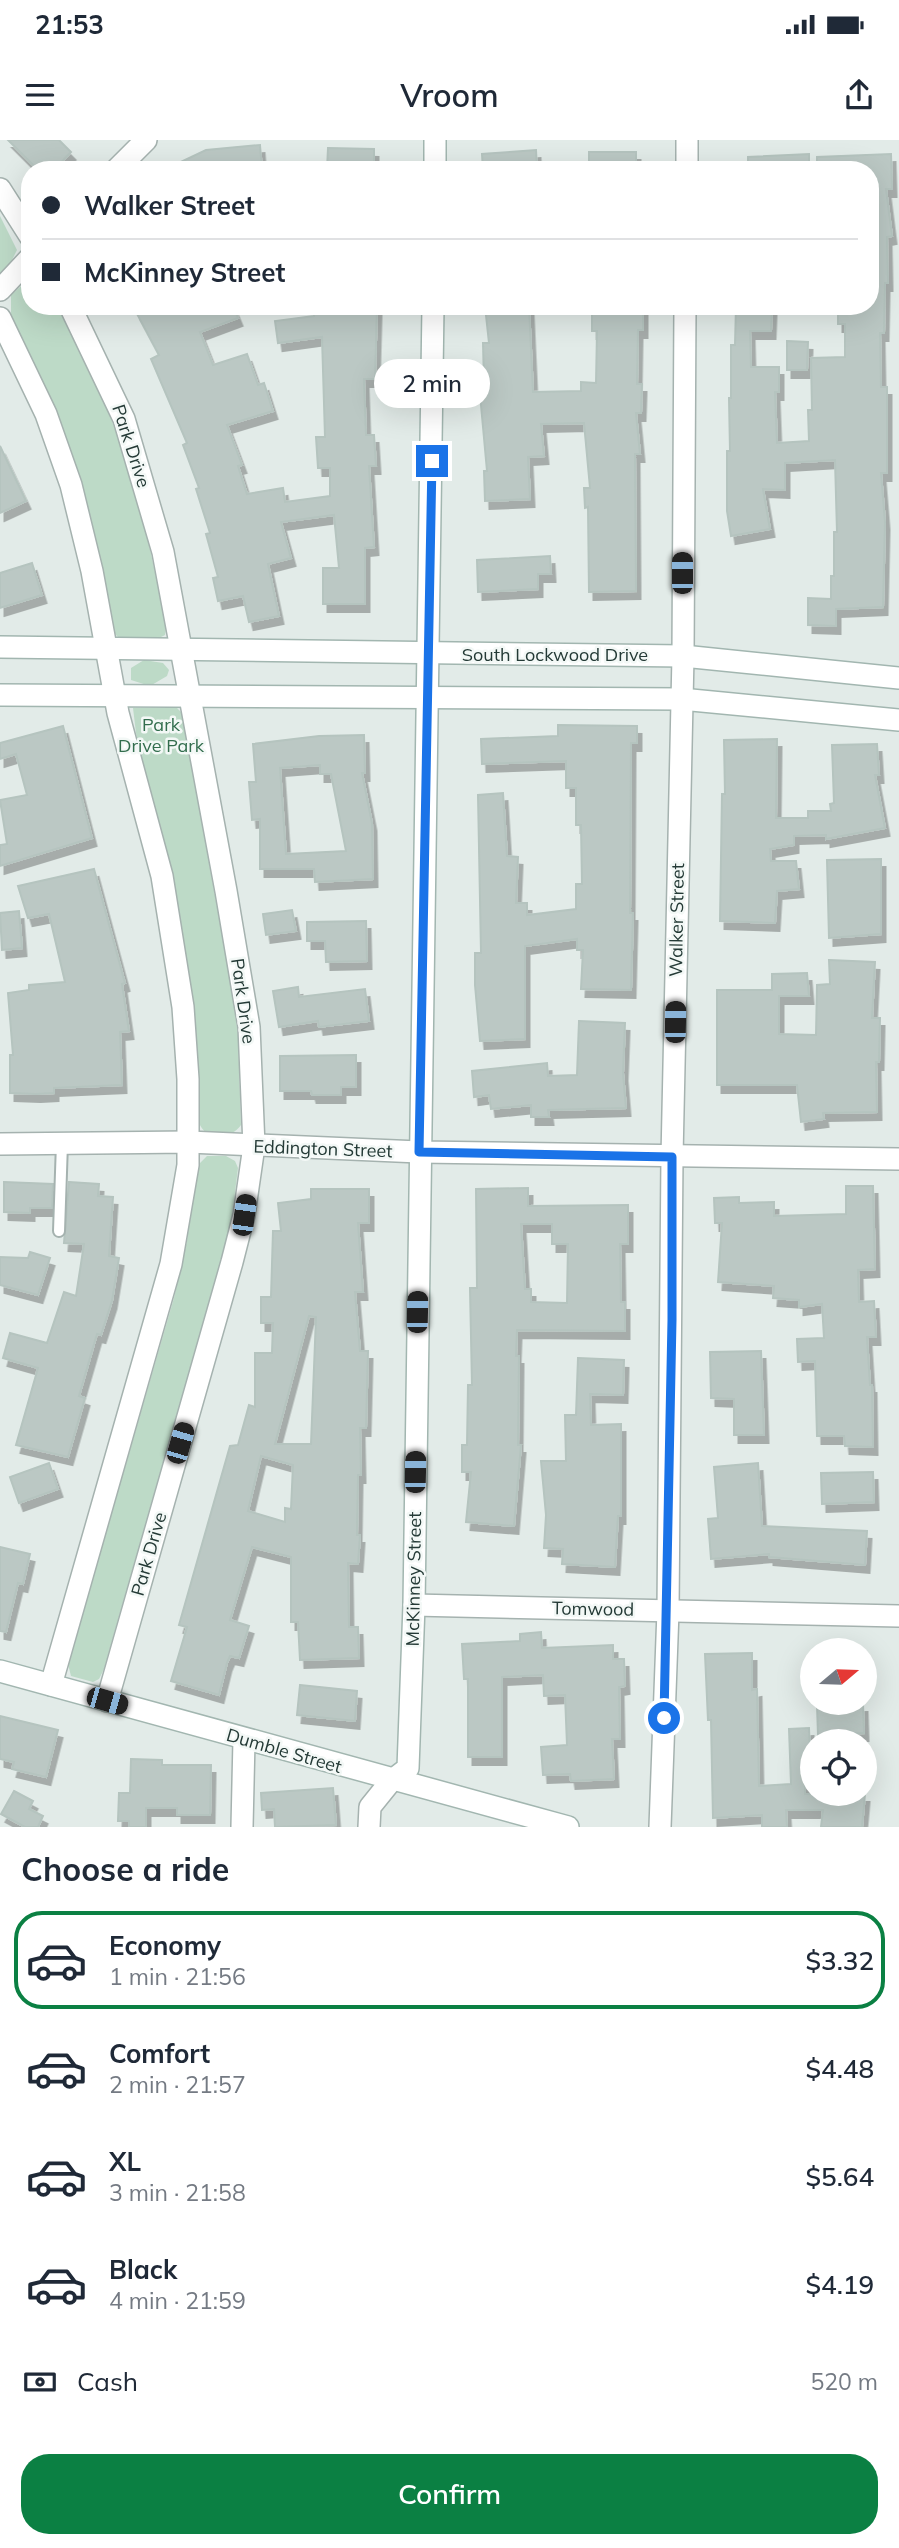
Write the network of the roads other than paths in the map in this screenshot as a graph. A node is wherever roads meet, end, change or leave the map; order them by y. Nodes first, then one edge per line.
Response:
1 (146, 140) edge
2 (435, 140) edge
3 (687, 140) edge
4 (125, 161) edge
5 (435, 161) edge
6 (687, 161) edge
7 (0, 189) edge
8 (21, 222) edge
9 (21, 268) edge
10 (0, 290) edge
11 (75, 315) edge
12 (433, 315) edge
13 (685, 315) edge
14 (0, 318) edge
15 (0, 647) edge
16 (105, 648) junction
17 (180, 648) junction
18 (430, 654) junction
19 (683, 656) junction
20 (899, 678) edge
21 (189, 694) junction
22 (0, 695) edge
23 (115, 696) junction
24 (429, 696) junction
25 (681, 699) junction
26 (899, 720) edge
27 (189, 1142) junction
28 (62, 1143) junction
29 (0, 1144) edge
30 (254, 1146) junction
31 (419, 1152) junction
32 (672, 1157) junction
33 (899, 1160) edge
34 (59, 1231) dead end
35 (414, 1605) junction
36 (668, 1611) junction
37 (899, 1616) edge
38 (0, 1671) edge
39 (51, 1685) junction
40 (107, 1701) junction
41 (244, 1740) junction
42 (391, 1781) junction
43 (242, 1827) edge
44 (369, 1827) edge
45 (568, 1827) edge
46 (660, 1827) edge

1 - 4 street
2 - 5 street
3 - 6 street
7 - 8 street
9 - 10 street
11 - 17 street, Park Drive
12 - 18 street, McKinney Street
13 - 19 street, Walker Street
14 - 16 street
15 - 16 street, South Lockwood Drive
16 - 17 street, South Lockwood Drive
16 - 23 street
17 - 18 street, South Lockwood Drive
17 - 21 street, Park Drive
18 - 19 street, South Lockwood Drive
18 - 24 street, McKinney Street
19 - 20 street, South Lockwood Drive
19 - 25 street, Walker Street
21 - 23 street
21 - 24 street
21 - 30 street, Park Drive
22 - 23 street
23 - 27 street
24 - 25 street
24 - 31 street, McKinney Street
25 - 26 street
25 - 32 street, Walker Street
27 - 28 street, Eddington Street
27 - 30 street, Eddington Street
27 - 39 street
28 - 29 street, Eddington Street
28 - 34 lane
30 - 31 street, Eddington Street
30 - 40 street, Park Drive
31 - 32 street, Eddington Street
31 - 35 street, McKinney Street
32 - 33 street, Eddington Street
32 - 36 street, Walker Street
35 - 36 street, Tomwood
35 - 42 street, McKinney Street
36 - 37 street, Tomwood
36 - 46 street, Walker Street
38 - 39 street, Dumble Street
39 - 40 street, Dumble Street
40 - 41 street, Dumble Street
41 - 42 street, Dumble Street
41 - 43 street
42 - 44 street, McKinney Street
42 - 45 street, Dumble Street

